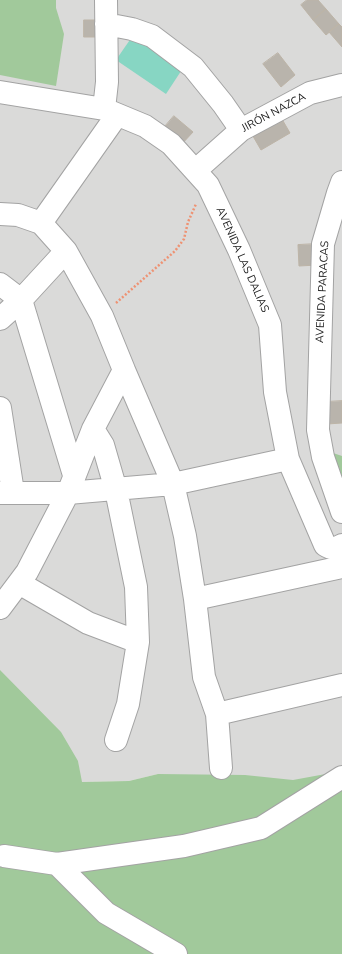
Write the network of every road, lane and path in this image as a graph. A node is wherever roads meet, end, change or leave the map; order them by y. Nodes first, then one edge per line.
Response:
1 (106, 0) edge
2 (106, 24) junction
3 (342, 85) edge
4 (0, 92) edge
5 (110, 112) junction
6 (241, 130) junction
7 (202, 177) junction
8 (342, 182) edge
9 (0, 214) edge
10 (41, 223) junction
11 (66, 251) junction
12 (0, 284) edge
13 (21, 300) junction
14 (102, 316) junction
15 (0, 319) edge
16 (124, 370) junction
17 (0, 408) edge
18 (93, 429) junction
19 (288, 459) junction
20 (71, 484) junction
21 (173, 484) junction
22 (116, 490) junction
23 (6, 493) edge
24 (342, 512) edge
25 (341, 555) edge
26 (18, 583) junction
27 (195, 600) junction
28 (0, 608) edge
29 (138, 642) junction
30 (342, 686) edge
31 (217, 714) junction
32 (116, 740) dead end
33 (221, 768) dead end
34 (342, 777) edge
35 (4, 856) dead end
36 (57, 864) junction
37 (176, 954) edge

1 - 2 street
2 - 5 street
2 - 6 street
3 - 6 street, JIRÓN NAZCA
4 - 5 street, AVENIDA LAS DALIAS
5 - 7 street, AVENIDA LAS DALIAS
5 - 10 street
6 - 7 street, JIRÓN NAZCA
7 - 14 path
7 - 19 street, AVENIDA LAS DALIAS
8 - 24 street, AVENIDA PARACAS
9 - 10 street
10 - 11 street
11 - 13 street
11 - 14 street
12 - 13 street
13 - 15 street
13 - 20 street
14 - 16 street
16 - 18 street
16 - 21 street
17 - 23 street
18 - 20 street
18 - 22 street
19 - 21 street
19 - 25 street, AVENIDA LAS DALIAS
20 - 22 street
20 - 23 street
20 - 26 street
21 - 22 street
21 - 27 street
22 - 29 street
25 - 27 street
26 - 28 street
26 - 29 street
27 - 31 street
29 - 32 street
30 - 31 street
31 - 33 street
34 - 36 street
35 - 36 street
36 - 37 street

